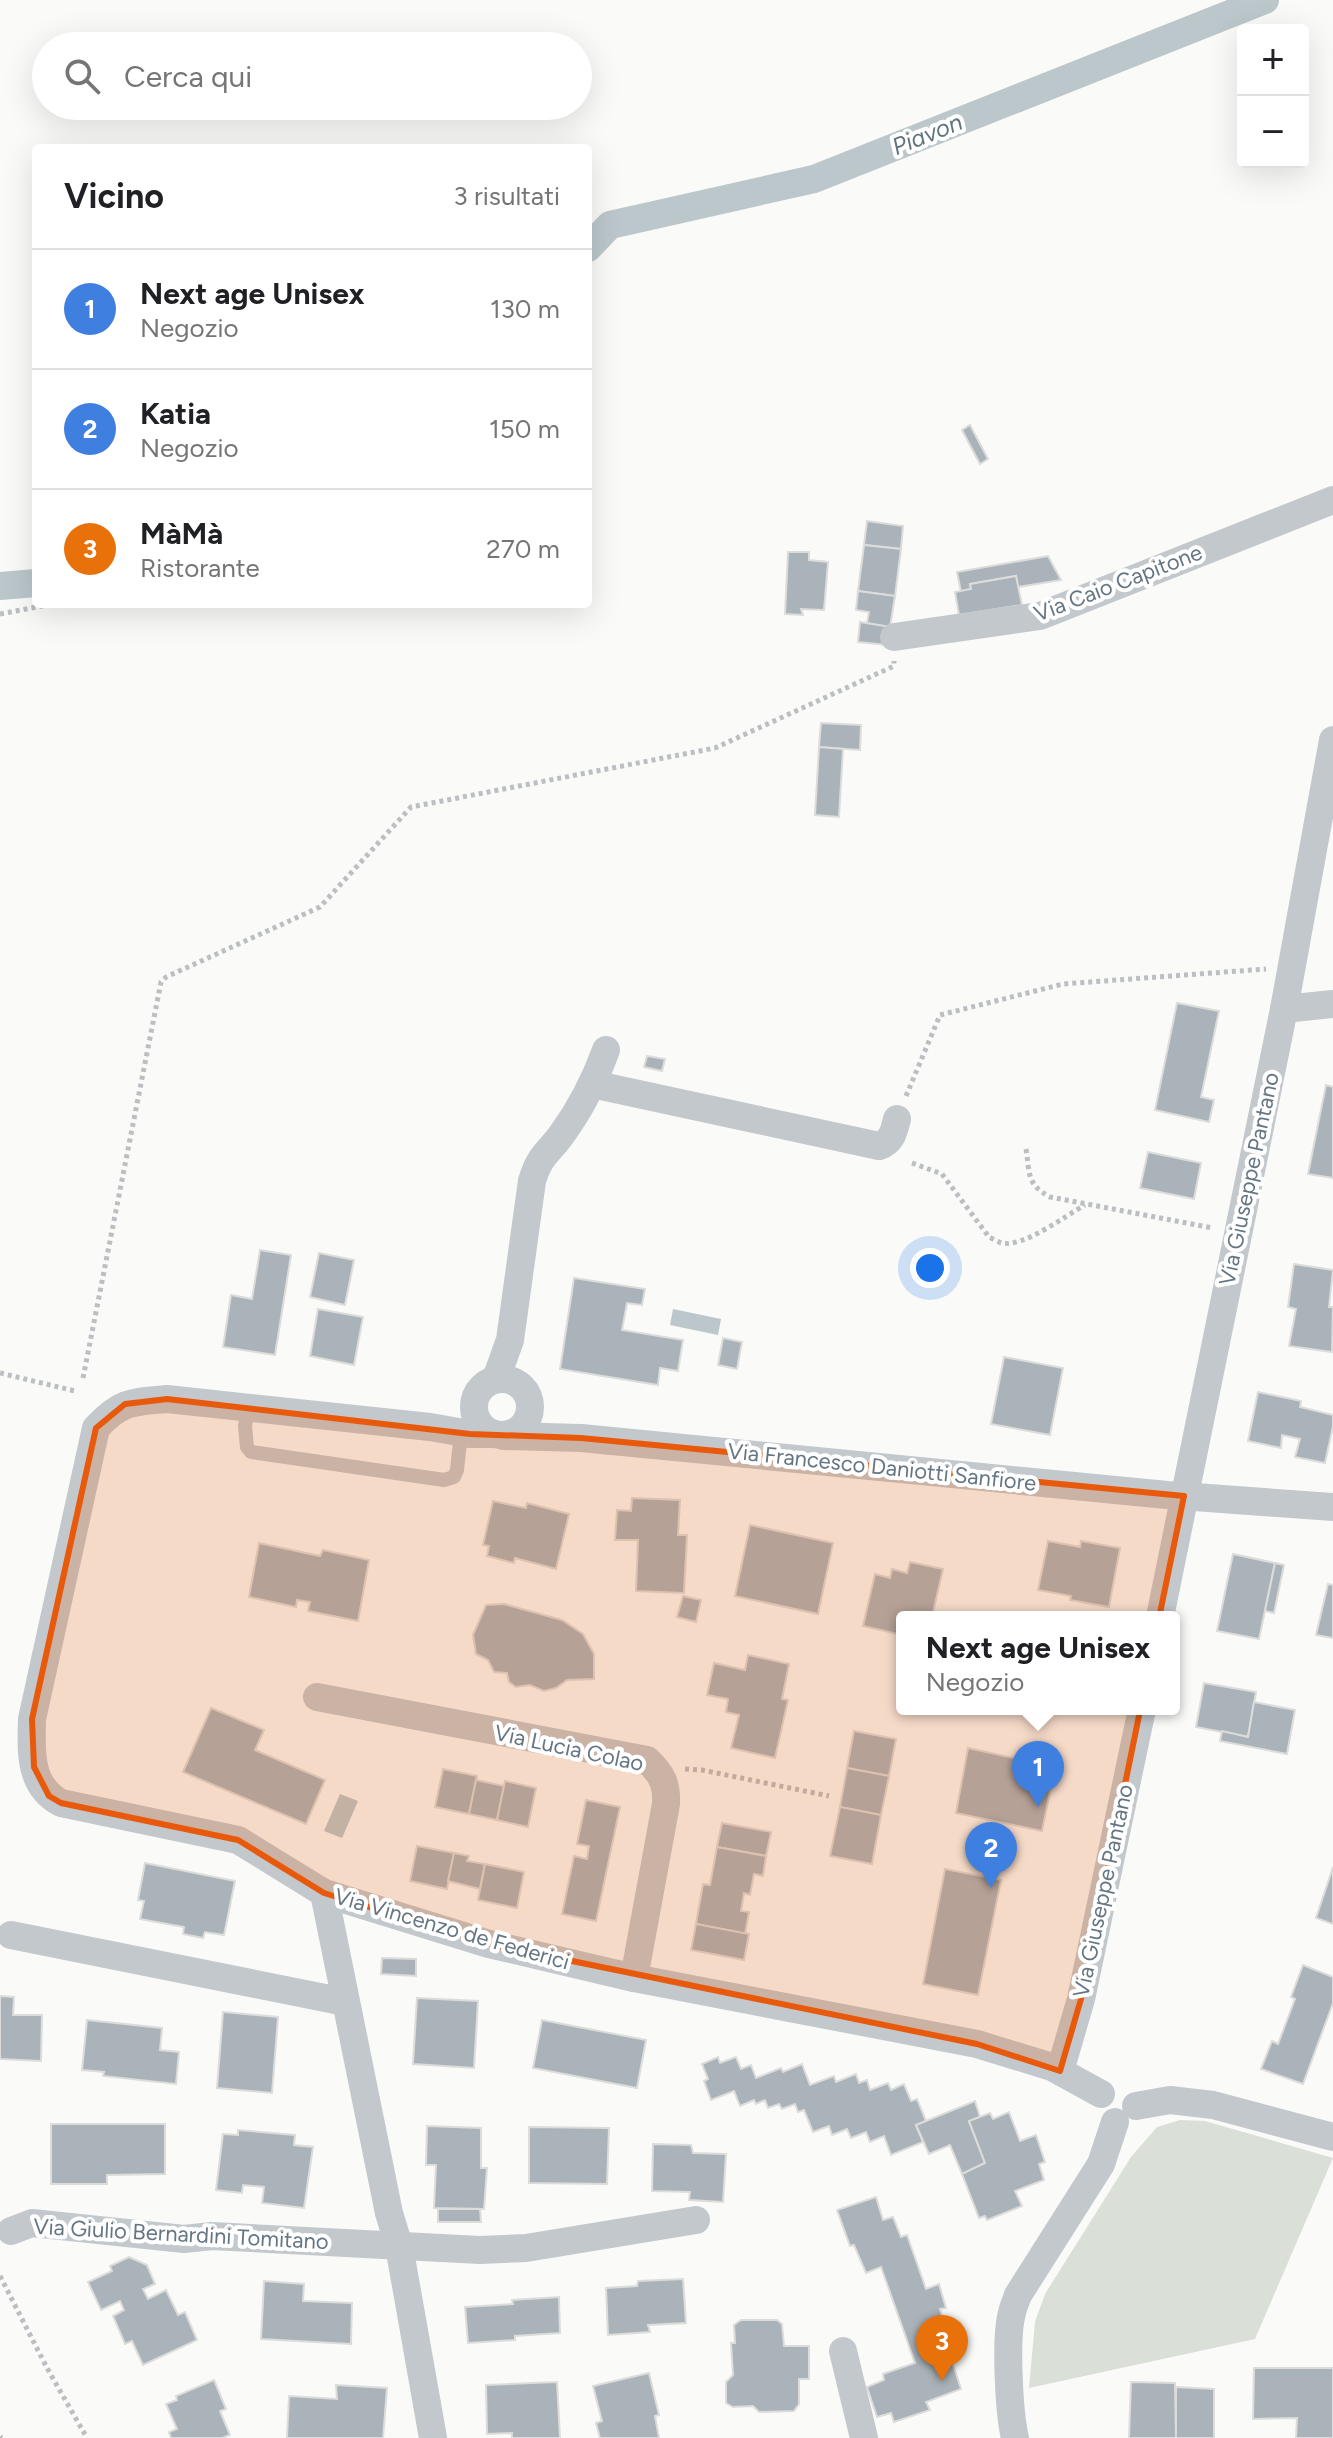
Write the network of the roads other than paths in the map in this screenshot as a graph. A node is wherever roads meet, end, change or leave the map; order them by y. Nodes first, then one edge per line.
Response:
1 (1333, 500) edge
2 (894, 637) road end
3 (1333, 740) edge
4 (1333, 1004) edge
5 (1284, 1009) junction
6 (606, 1050) dead end
7 (592, 1084) junction
8 (897, 1119) road end
9 (516, 1390) junction
10 (248, 1407) junction
11 (467, 1419) junction
12 (499, 1435) junction
13 (581, 1438) junction
14 (1184, 1496) junction
15 (1333, 1507) edge
16 (1161, 1611) edge
17 (317, 1697) dead end
18 (1141, 1715) edge
19 (324, 1893) junction
20 (11, 1935) dead end
21 (634, 1978) junction
22 (345, 2002) junction
23 (1060, 2071) junction
24 (1125, 2114) junction
25 (1331, 2131) edge
26 (696, 2220) dead end
27 (11, 2231) dead end
28 (399, 2246) junction
29 (843, 2351) dead end
30 (433, 2438) edge
31 (864, 2438) edge
32 (1015, 2438) edge

1 - 2 street, Via Caio Capitone
3 - 5 street, Via Giuseppe Pantano
4 - 5 street
5 - 14 street, Via Giuseppe Pantano
6 - 7 street
7 - 8 street
7 - 9 street
9 - 11 street, Via Vincenzo de Federici
9 - 12 street
9 - 13 street, Via Francesco Daniotti Sanfiore
10 - 11 street, Via Vincenzo de Federici
10 - 11 lane
10 - 19 street, Via Vincenzo de Federici
11 - 12 street
12 - 13 street, Via Francesco Daniotti Sanfiore
13 - 14 street, Via Francesco Daniotti Sanfiore
14 - 15 street, Via Francesco Daniotti Sanfiore
14 - 16 street, Via Giuseppe Pantano
17 - 21 street, Via Lucia Colao
18 - 23 street, Via Giuseppe Pantano
19 - 21 street, Via Vincenzo de Federici
19 - 22 street
20 - 22 street
21 - 23 street, Via Vincenzo de Federici
22 - 28 street
23 - 24 street, Via Vincenzo de Federici
24 - 25 street
24 - 32 street
26 - 28 street, Via Giulio Bernardini Tomitano
27 - 28 street, Via Giulio Bernardini Tomitano
28 - 30 street
29 - 31 street

